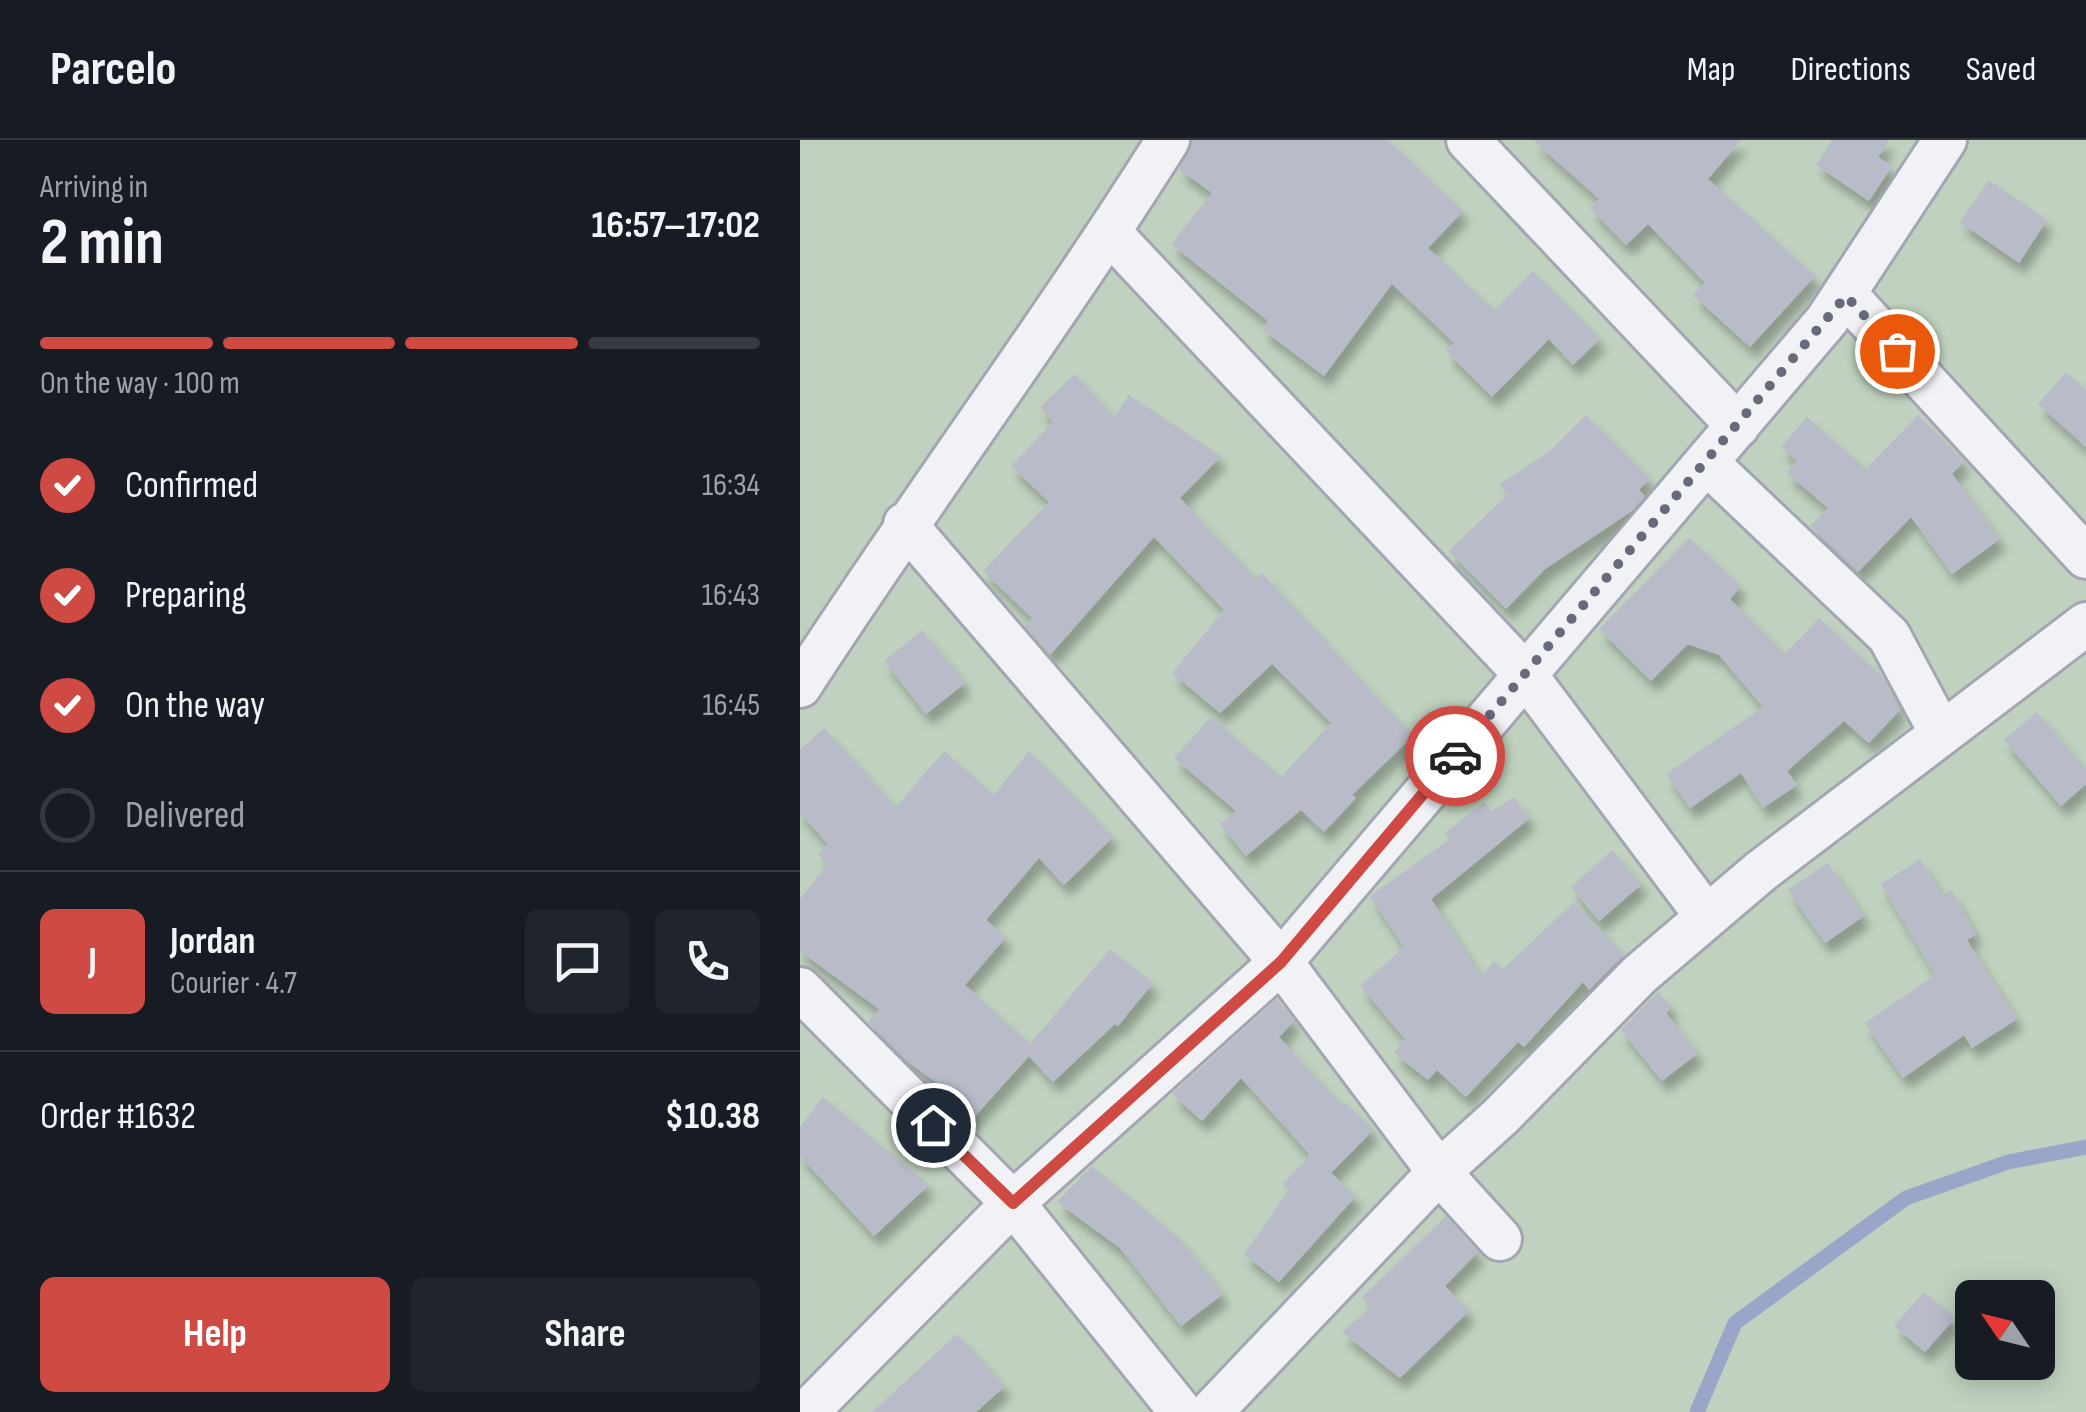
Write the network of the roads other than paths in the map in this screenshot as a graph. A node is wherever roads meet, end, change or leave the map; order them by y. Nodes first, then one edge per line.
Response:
1 (1168, 140) edge
2 (1468, 140) edge
3 (1945, 140) edge
4 (1110, 232) junction
5 (1846, 296) junction
6 (1738, 426) junction
7 (1706, 462) junction
8 (905, 524) junction
9 (2086, 556) edge
10 (2086, 624) edge
11 (1524, 674) junction
12 (800, 686) edge
13 (1942, 732) junction
14 (1706, 917) junction
15 (1281, 962) junction
16 (800, 989) edge
17 (1438, 1172) junction
18 (1013, 1203) junction
19 (1500, 1239) dead end
20 (807, 1412) edge
21 (1181, 1412) edge
22 (1211, 1412) edge

1 - 4 street
2 - 6 street
3 - 5 street
4 - 8 street
4 - 11 street
5 - 6 street
5 - 9 street
6 - 7 street
7 - 11 street
7 - 13 street
8 - 12 street
8 - 15 street
10 - 13 street
11 - 14 street
11 - 15 street
13 - 14 street
14 - 17 street
15 - 17 street
15 - 18 street
16 - 18 street
17 - 19 street
17 - 22 street
18 - 20 street
18 - 21 street

